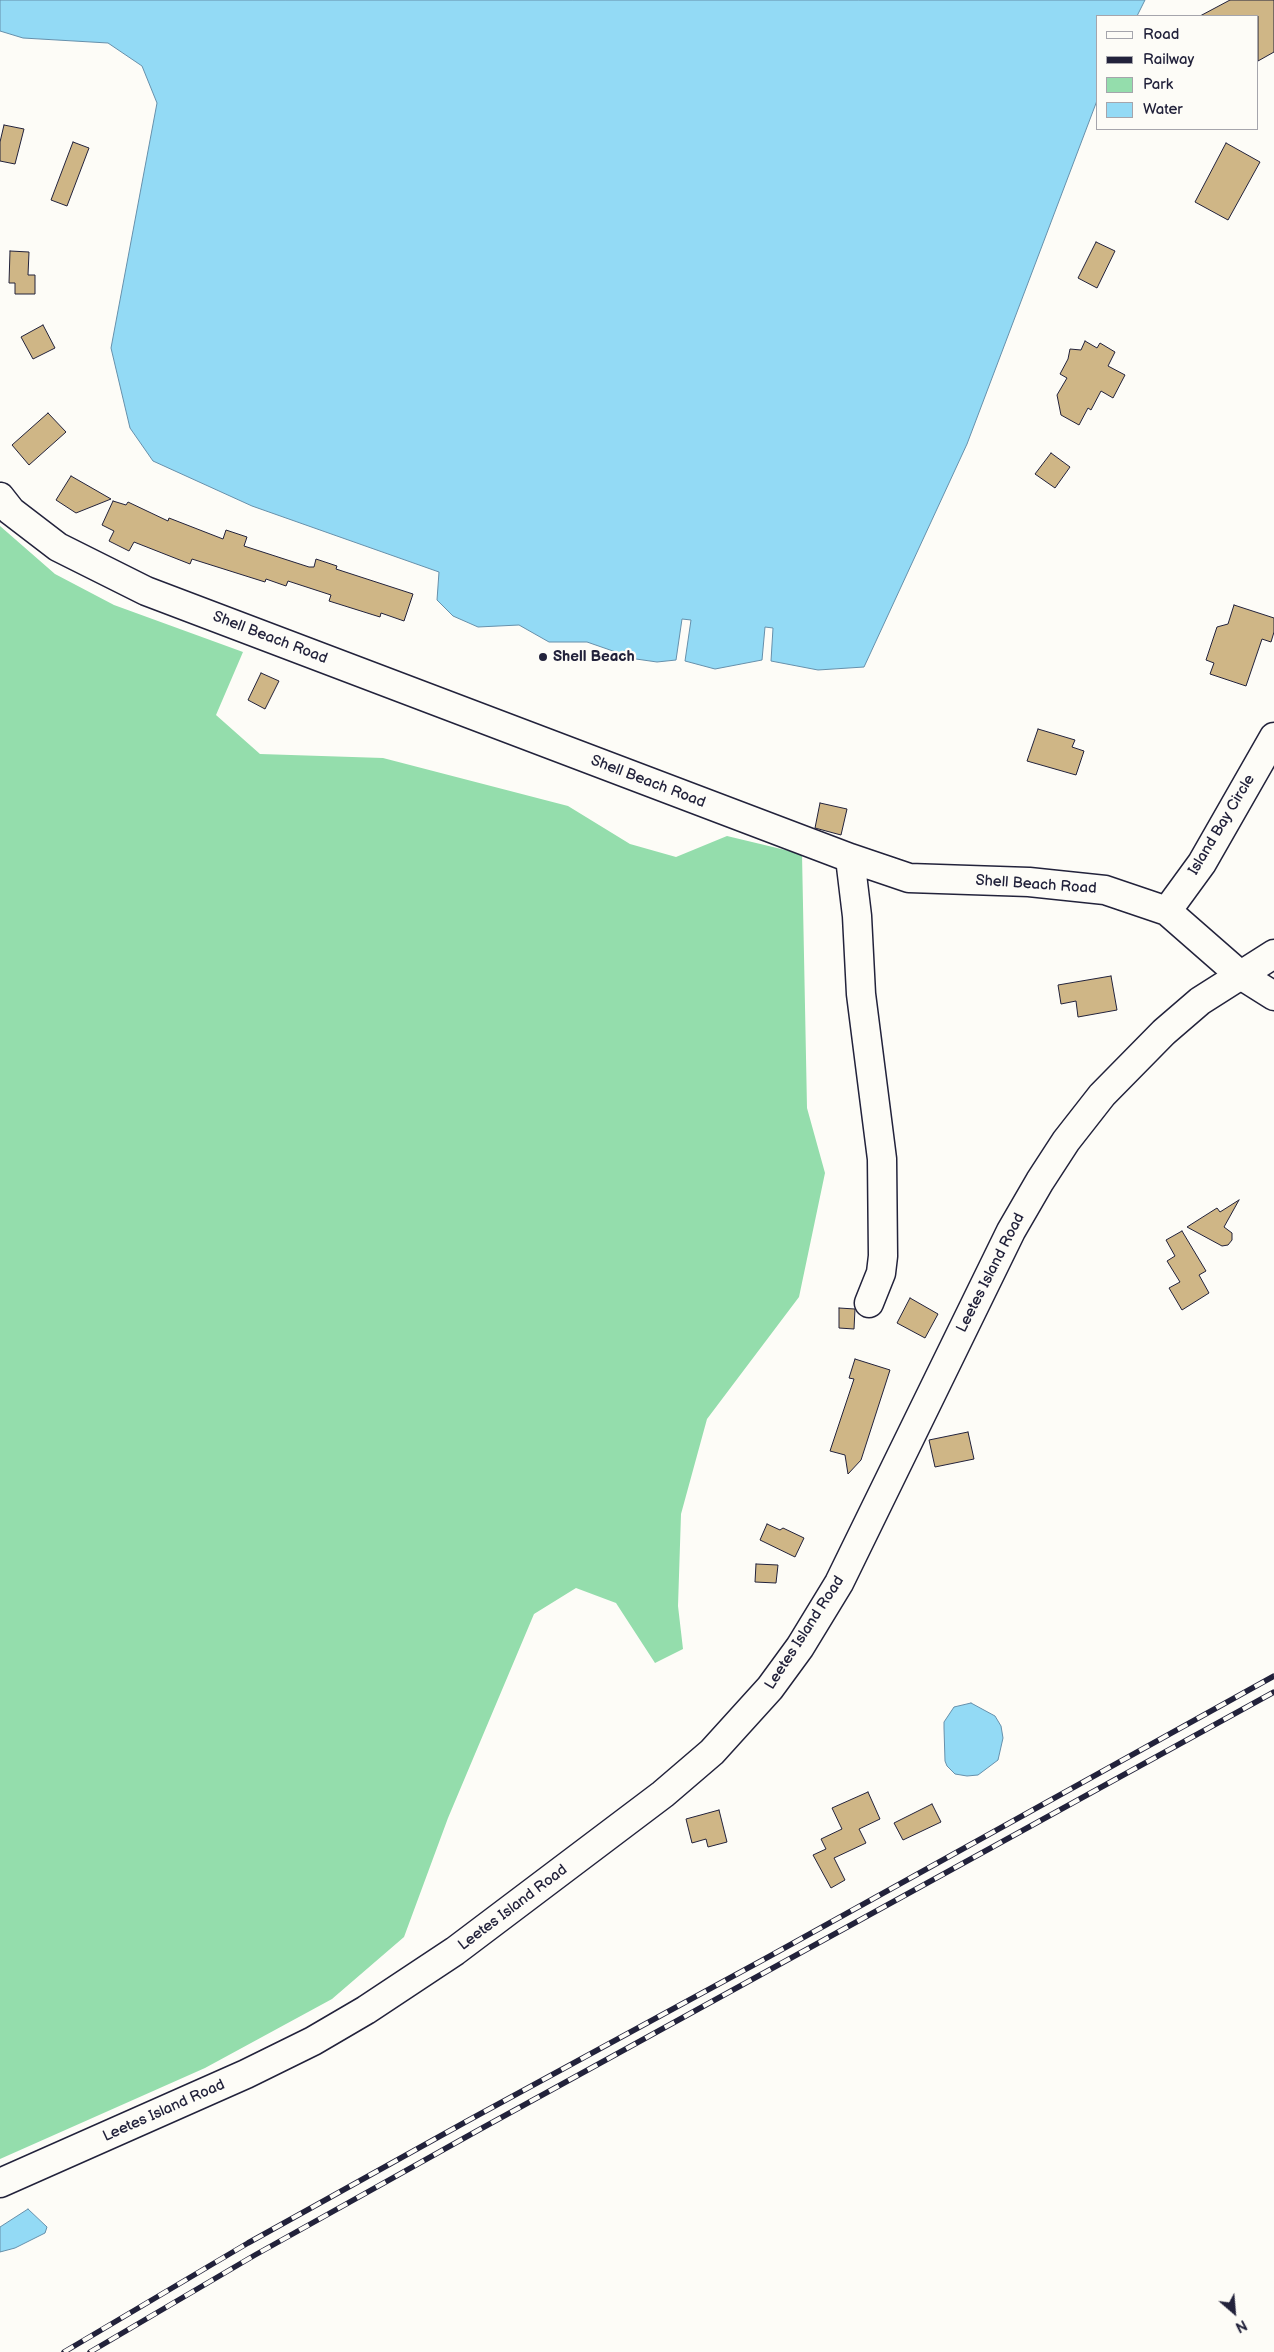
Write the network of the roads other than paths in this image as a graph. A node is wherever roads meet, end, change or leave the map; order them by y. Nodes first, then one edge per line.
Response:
1 (0, 497) edge
2 (1274, 737) edge
3 (850, 858) junction
4 (1167, 911) junction
5 (1274, 954) edge
6 (1239, 974) junction
7 (1274, 996) edge
8 (869, 1303) dead end
9 (0, 2183) edge

1 - 3 main road, Shell Beach Road
2 - 4 main road, Island Bay Circle
3 - 4 main road, Shell Beach Road
3 - 8 main road
4 - 6 main road, Shell Beach Road
5 - 6 main road, Leetes Island Road
6 - 7 main road, Shell Beach Road
6 - 9 main road, Leetes Island Road

